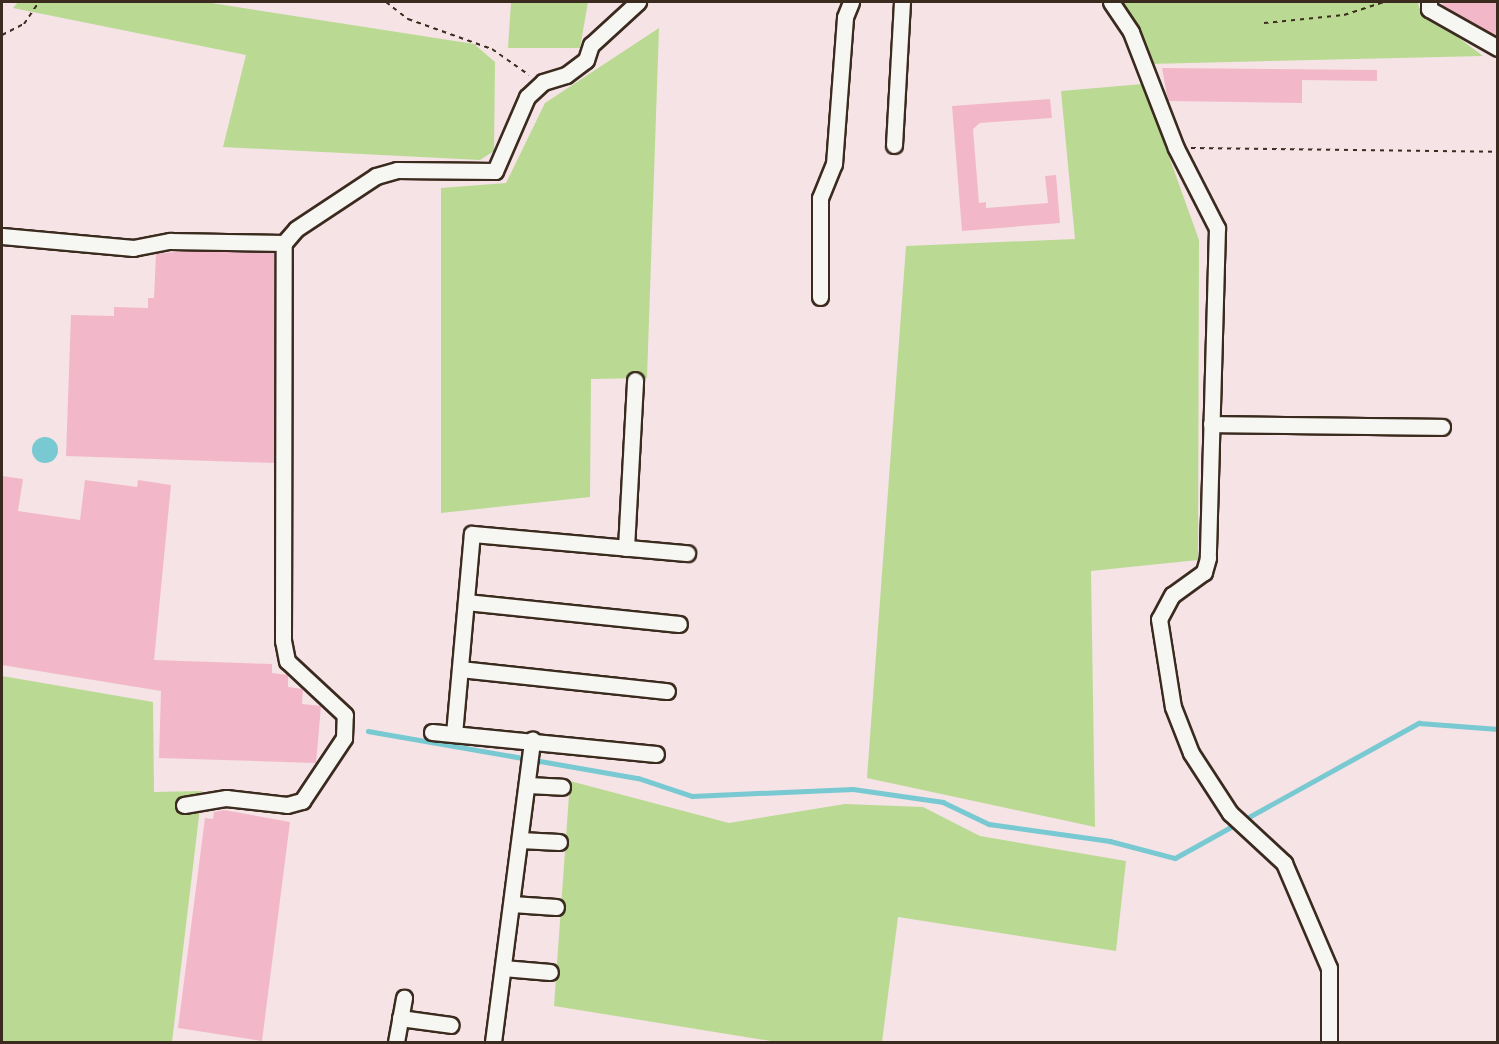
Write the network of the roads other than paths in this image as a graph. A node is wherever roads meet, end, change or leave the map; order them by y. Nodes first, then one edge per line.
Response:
1 (638, 2) edge
2 (851, 2) edge
3 (902, 2) edge
4 (1111, 2) edge
5 (1429, 2) edge
6 (1497, 48) edge
7 (894, 145) dead end
8 (2, 236) edge
9 (284, 243) junction
10 (820, 297) dead end
11 (635, 380) dead end
12 (1211, 424) junction
13 (1442, 427) dead end
14 (626, 548) junction
15 (687, 553) dead end
16 (466, 602) junction
17 (679, 624) dead end
18 (460, 669) junction
19 (667, 692) dead end
20 (432, 732) dead end
21 (454, 734) junction
22 (532, 740) junction
23 (656, 754) dead end
24 (528, 785) junction
25 (562, 787) dead end
26 (184, 805) dead end
27 (520, 840) junction
28 (559, 842) dead end
29 (512, 904) junction
30 (556, 907) dead end
31 (503, 968) junction
32 (550, 972) dead end
33 (404, 998) dead end
34 (400, 1018) junction
35 (451, 1025) dead end
36 (396, 1042) edge
37 (493, 1042) edge
38 (1329, 1042) edge

1 - 9 street
2 - 10 street
3 - 7 street
4 - 12 street
5 - 6 street
8 - 9 street
9 - 26 street
11 - 14 street
12 - 13 street
12 - 38 street
14 - 15 street
14 - 16 street
16 - 17 street
16 - 18 street
18 - 19 street
18 - 21 street
20 - 21 street
21 - 22 street
22 - 23 street
22 - 24 street
24 - 25 street
24 - 27 street
27 - 28 street
27 - 29 street
29 - 30 street
29 - 31 street
31 - 32 street
31 - 37 street
33 - 34 street
34 - 35 street
34 - 36 street

